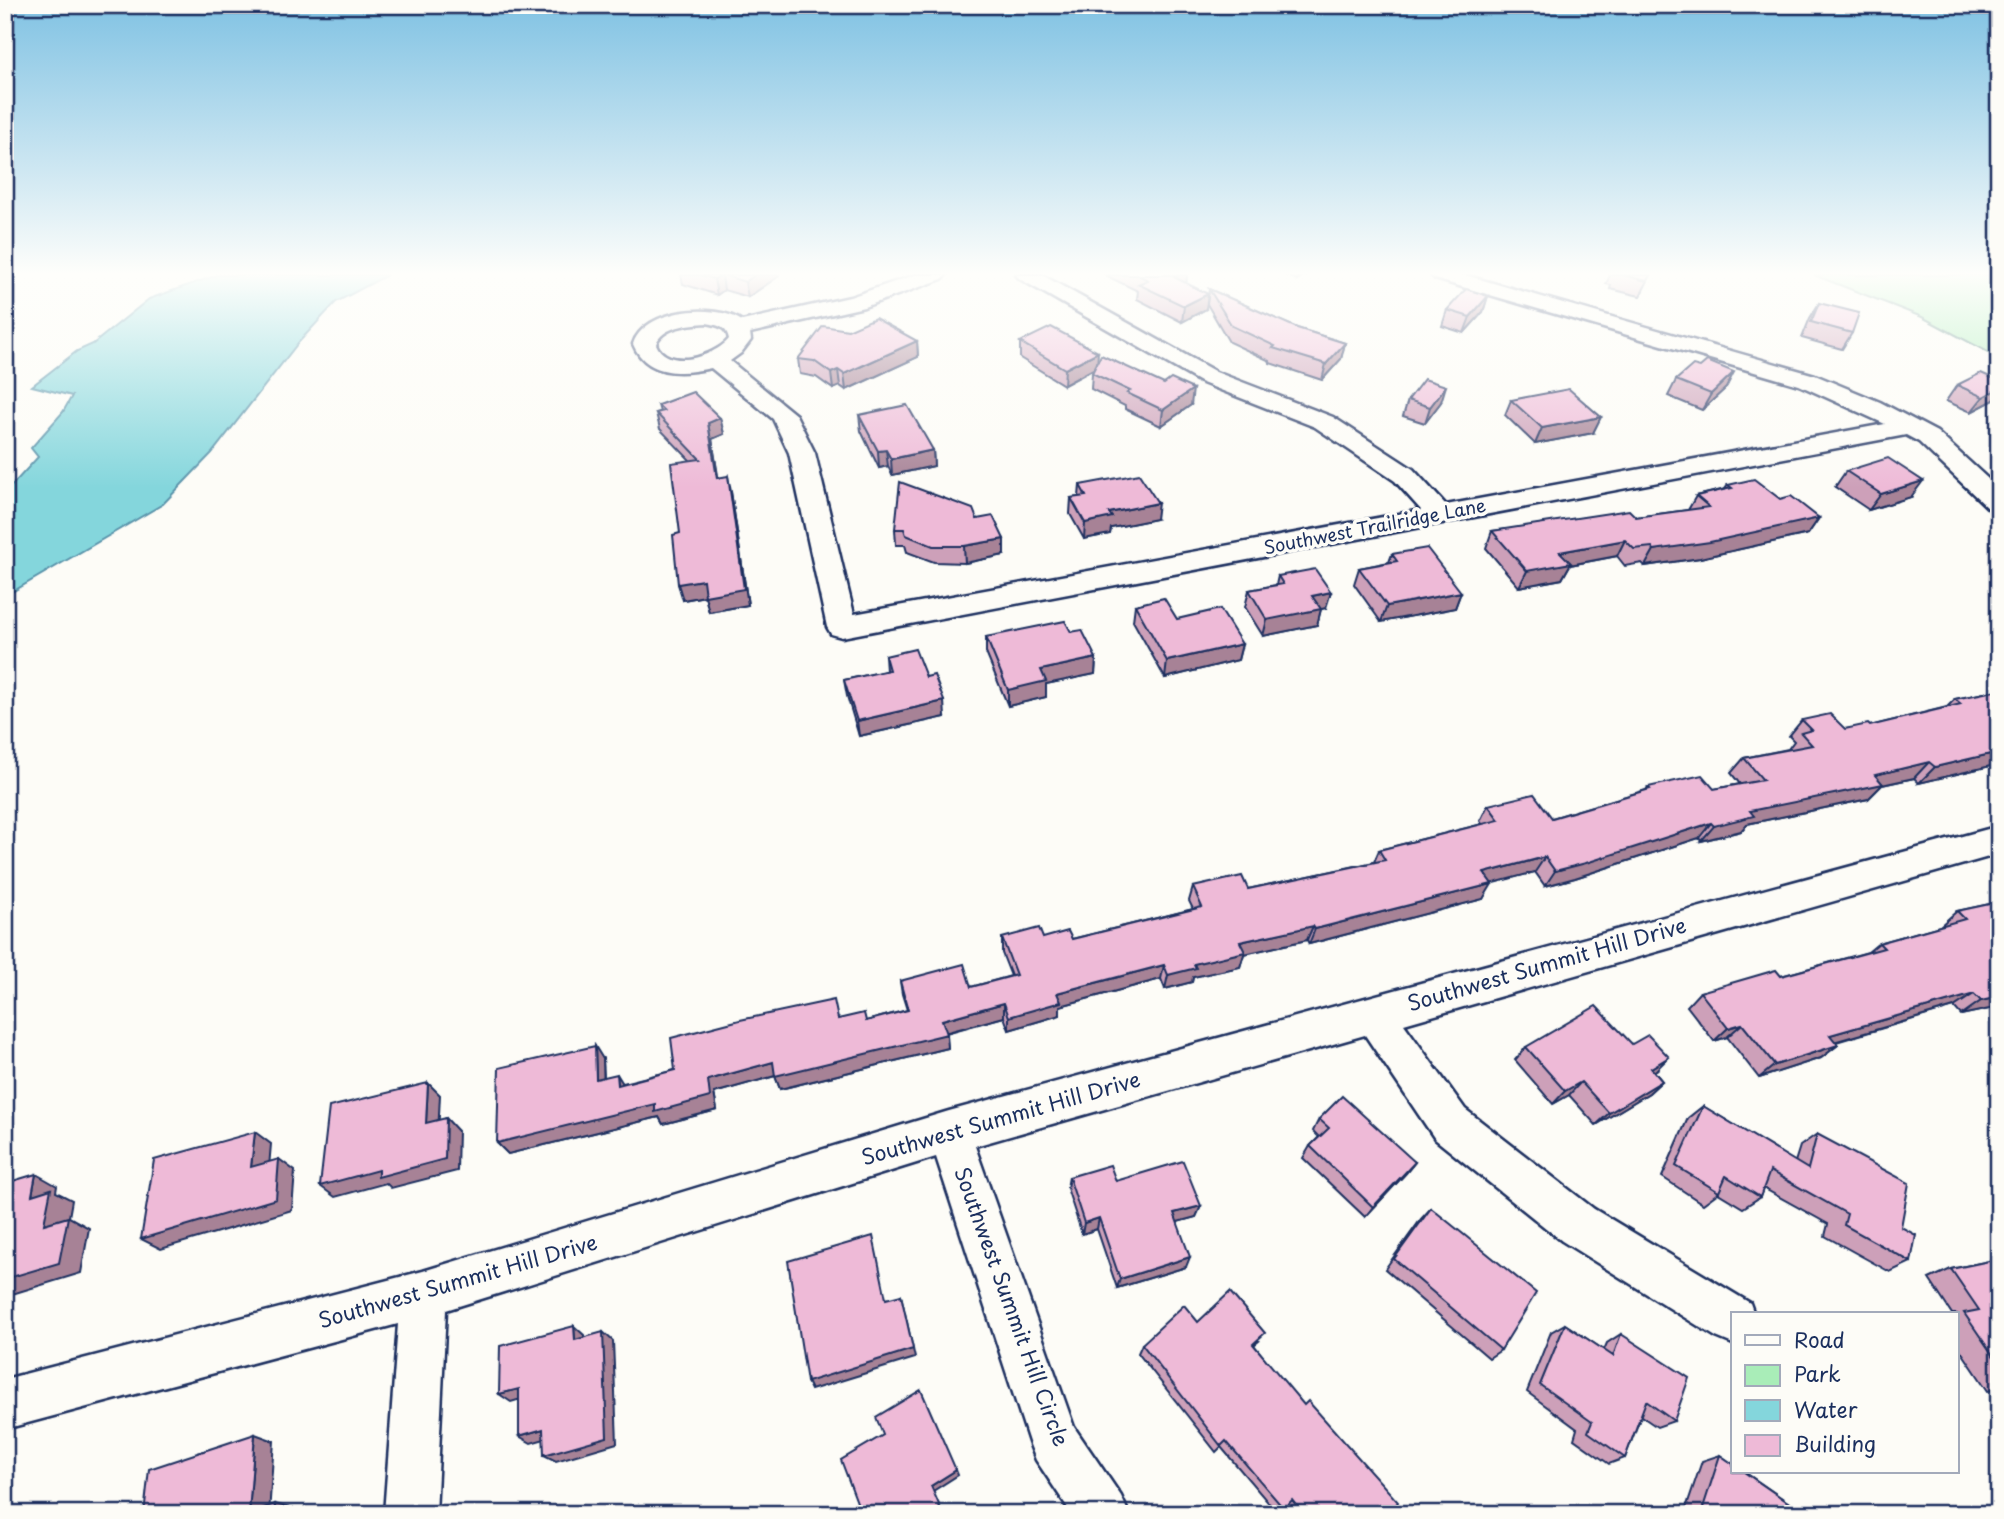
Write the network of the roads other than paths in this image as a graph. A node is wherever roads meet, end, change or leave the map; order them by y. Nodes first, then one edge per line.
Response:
1 (645, 346) edge
2 (736, 346) edge
3 (1153, 346) edge
4 (1689, 346) edge
5 (715, 360) junction
6 (1909, 427) junction
7 (1999, 504) edge
8 (1440, 515) junction
9 (1999, 840) edge
10 (1374, 1014) junction
11 (949, 1132) junction
12 (423, 1294) junction
13 (1731, 1319) edge
14 (5, 1404) edge
15 (410, 1514) edge
16 (1103, 1514) edge

1 - 5 street
2 - 5 street
3 - 8 street
4 - 6 street
5 - 8 street, Southwest Trailridge Lane
6 - 7 street
6 - 8 street, Southwest Trailridge Lane
9 - 10 street, Southwest Summit Hill Drive
10 - 11 street, Southwest Summit Hill Drive
10 - 13 street
11 - 12 street, Southwest Summit Hill Drive
11 - 16 street, Southwest Summit Hill Circle
12 - 14 street, Southwest Summit Hill Drive
12 - 15 street

